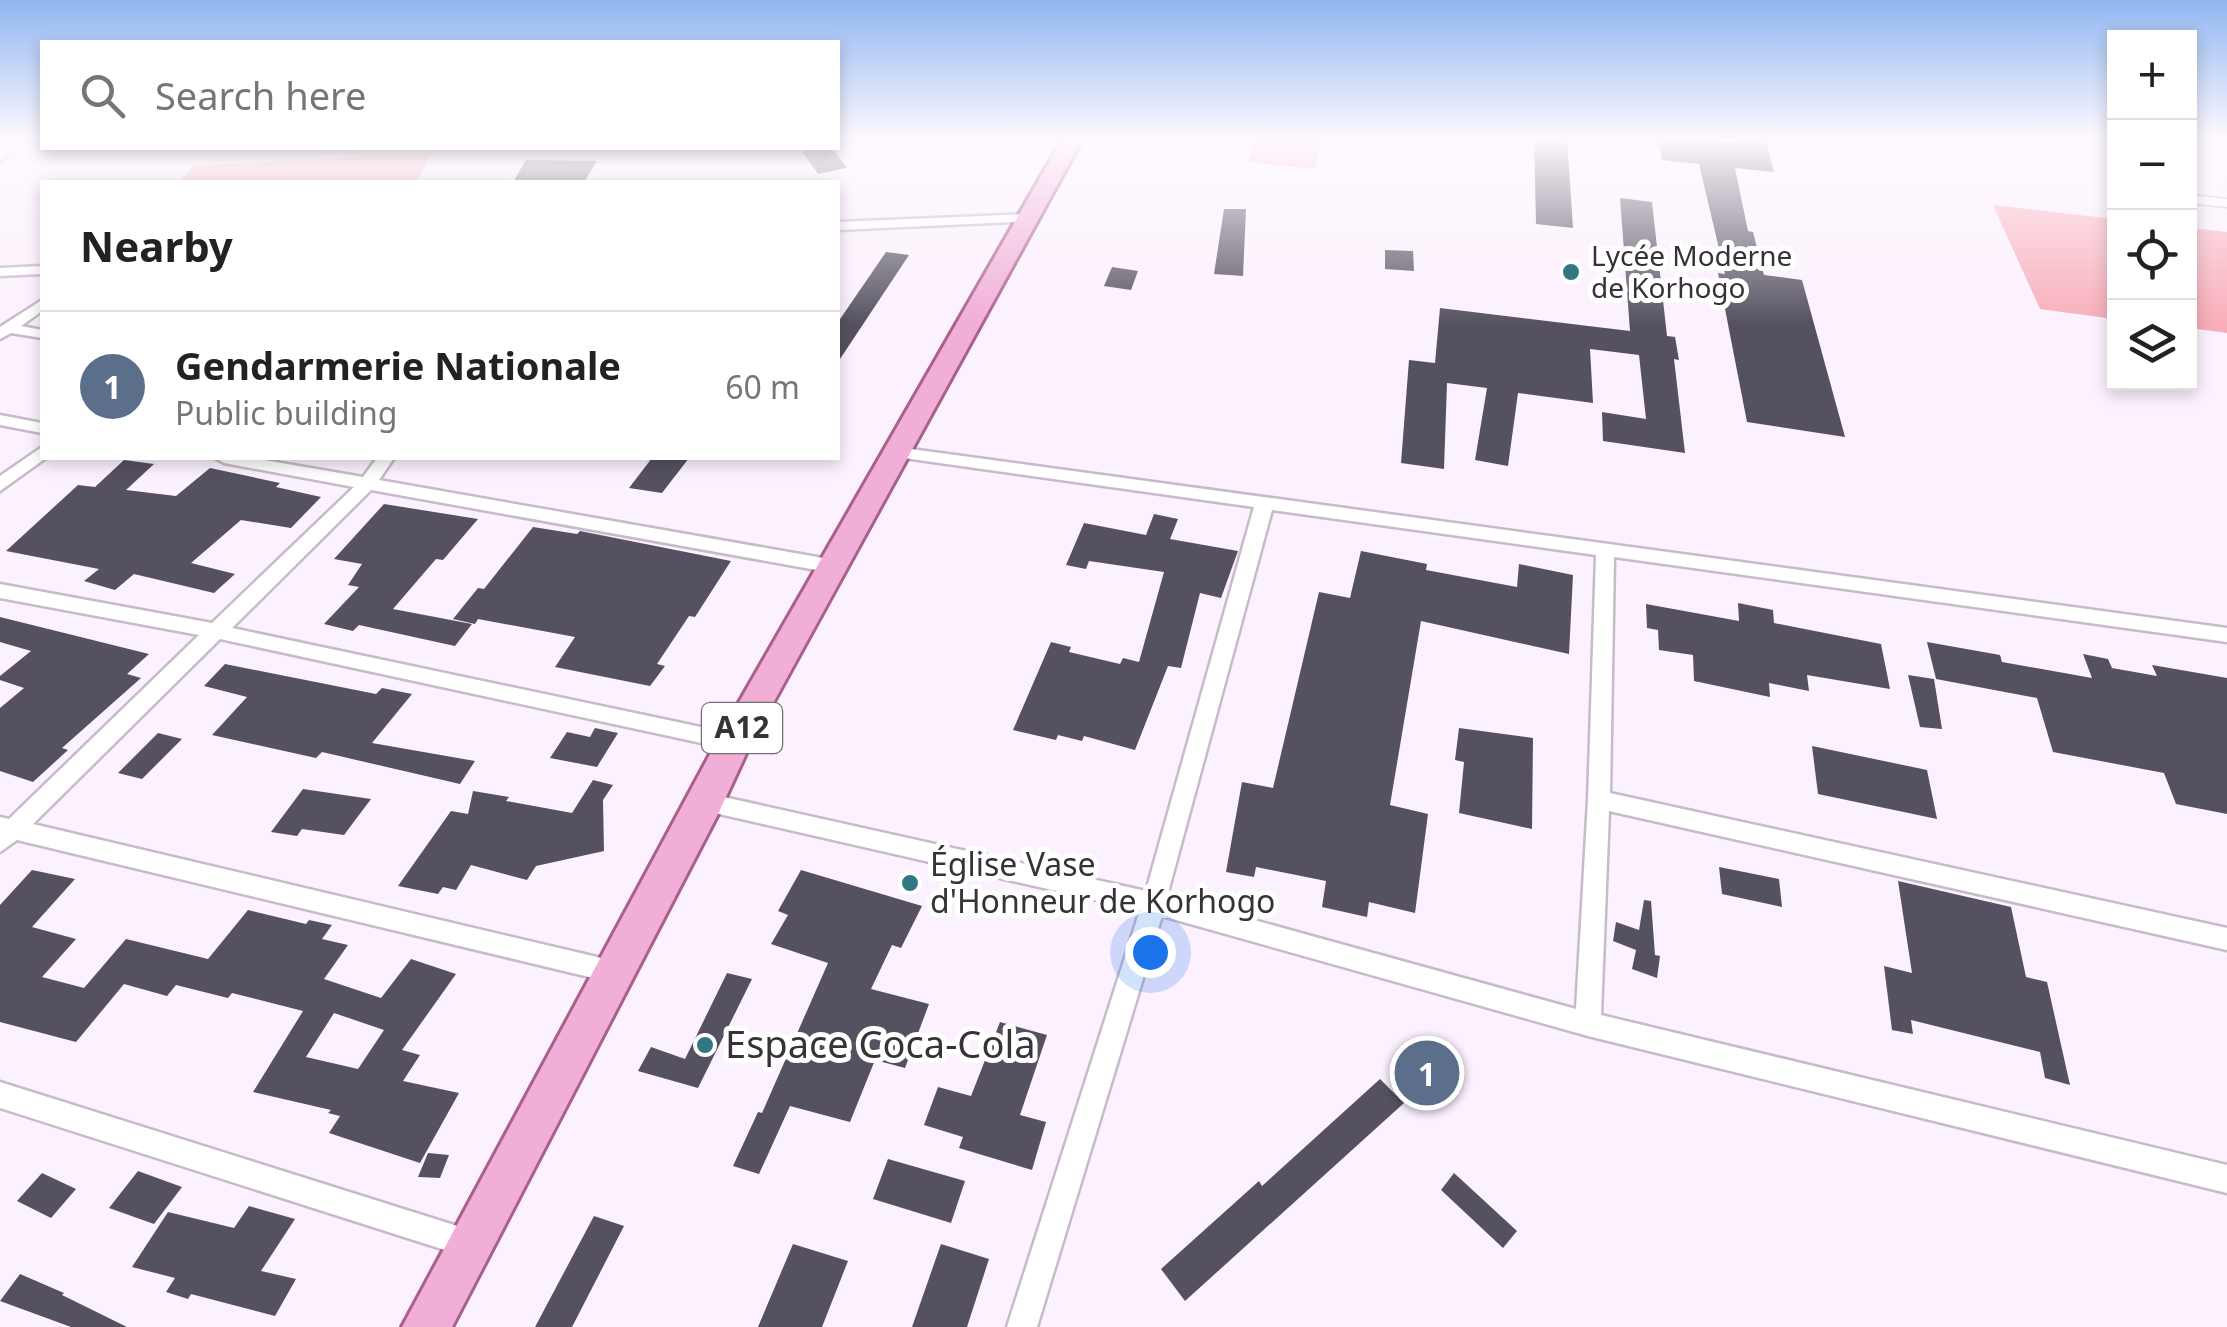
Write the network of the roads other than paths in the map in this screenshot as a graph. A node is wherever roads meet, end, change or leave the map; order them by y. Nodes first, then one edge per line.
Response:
1 (1039, 200) edge
2 (2199, 200) edge
3 (2227, 203) edge
4 (1029, 218) junction
5 (840, 226) edge
6 (40, 270) edge
7 (0, 272) edge
8 (40, 305) edge
9 (4, 331) edge
10 (40, 334) edge
11 (0, 420) edge
12 (40, 428) edge
13 (896, 452) junction
14 (40, 454) edge
15 (235, 460) edge
16 (385, 460) edge
17 (368, 484) junction
18 (0, 485) edge
19 (1265, 500) junction
20 (1605, 548) junction
21 (833, 566) junction
22 (0, 591) edge
23 (214, 631) junction
24 (2227, 635) edge
25 (734, 742) junction
26 (1599, 800) junction
27 (706, 802) junction
28 (4, 832) edge
29 (1154, 904) junction
30 (2227, 939) edge
31 (614, 972) junction
32 (1588, 1024) junction
33 (0, 1095) edge
34 (2227, 1179) edge
35 (470, 1244) junction
36 (426, 1327) edge
37 (1022, 1327) edge

1 - 4 main road, A12
2 - 3 lane
4 - 5 street
4 - 13 main road, A12
6 - 7 street
8 - 9 street
9 - 10 street
11 - 12 street
13 - 19 street
13 - 21 main road, A12
14 - 18 street
15 - 17 street
16 - 17 street
17 - 21 street
17 - 23 street
19 - 20 street
19 - 29 street
20 - 24 street
20 - 26 street
21 - 25 main road, A12
22 - 23 street
23 - 25 street
23 - 28 street
25 - 27 main road, A12
26 - 30 street
26 - 32 street
27 - 29 street
27 - 31 main road, A12
28 - 31 street
29 - 32 street
29 - 37 street
31 - 35 main road, A12
32 - 34 street
33 - 35 street
35 - 36 main road, A12

